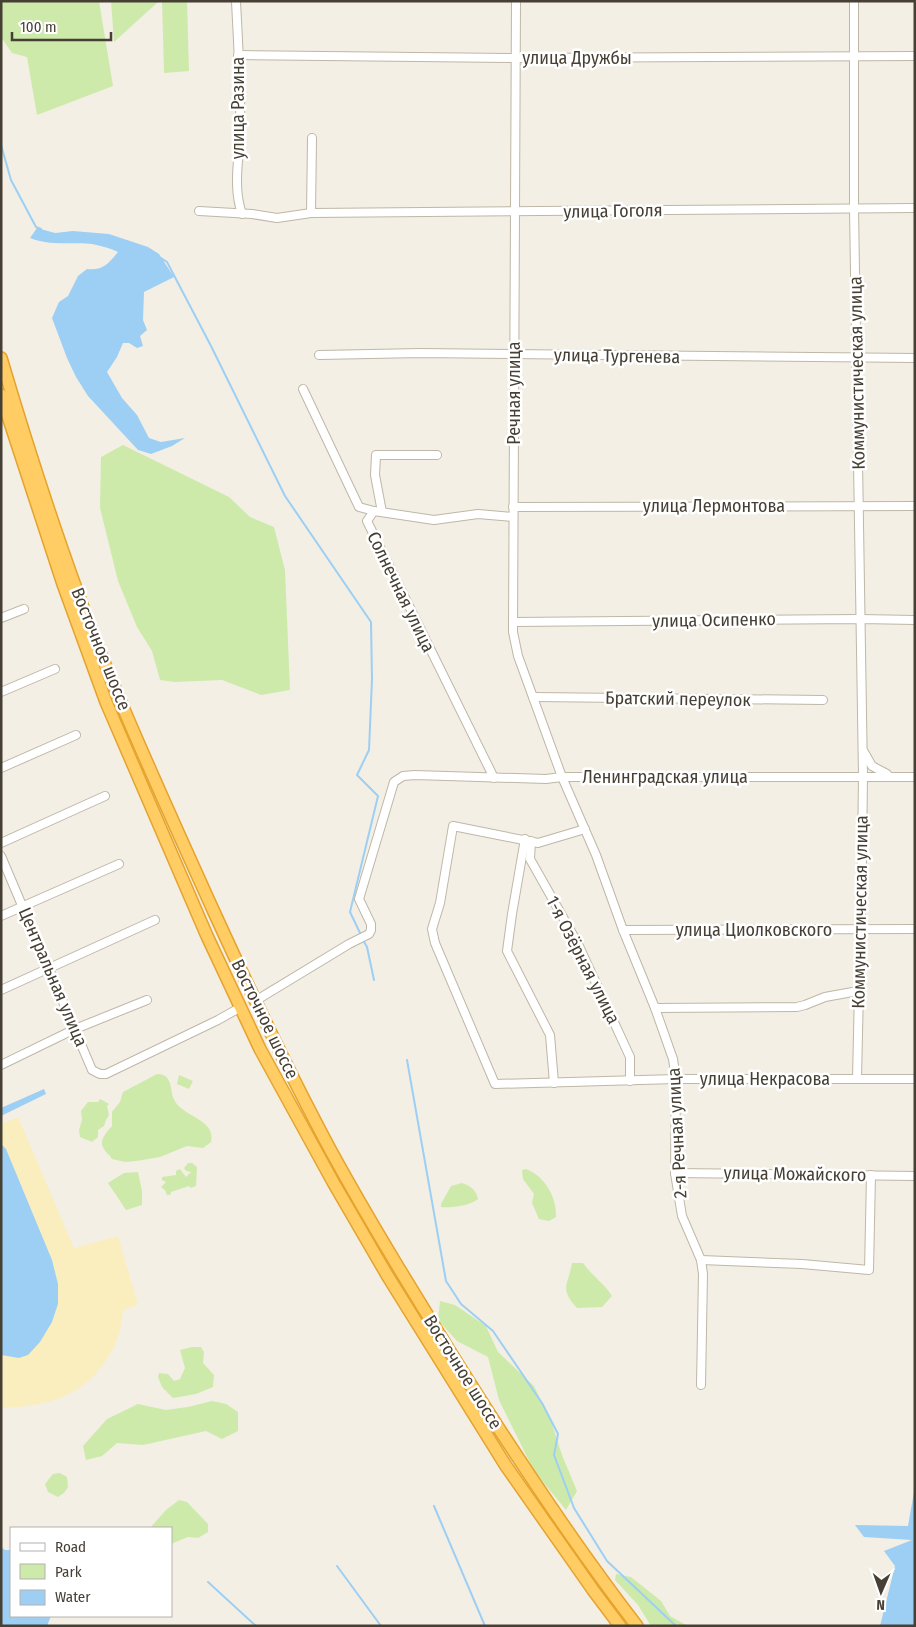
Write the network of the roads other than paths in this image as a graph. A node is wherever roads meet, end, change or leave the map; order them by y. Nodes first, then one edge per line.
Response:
1 (236, 1) edge
2 (516, 1) edge
3 (854, 1) edge
4 (238, 55) junction
5 (854, 56) junction
6 (915, 56) edge
7 (516, 58) junction
8 (312, 138) dead end
9 (854, 208) junction
10 (915, 208) edge
11 (199, 211) dead end
12 (516, 211) junction
13 (311, 213) junction
14 (242, 214) junction
15 (319, 355) dead end
16 (514, 355) junction
17 (1, 358) edge
18 (856, 358) junction
19 (915, 358) edge
20 (303, 389) dead end
21 (1, 395) edge
22 (437, 455) dead end
23 (513, 506) junction
24 (858, 506) junction
25 (915, 506) edge
26 (378, 511) junction
27 (513, 517) junction
28 (24, 609) dead end
29 (1, 618) edge
30 (860, 619) junction
31 (915, 620) edge
32 (513, 622) junction
33 (55, 669) dead end
34 (1, 692) edge
35 (533, 697) junction
36 (824, 700) dead end
37 (76, 735) dead end
38 (862, 744) junction
39 (1, 768) edge
40 (863, 776) junction
41 (893, 776) junction
42 (562, 777) junction
43 (915, 777) edge
44 (494, 778) junction
45 (105, 796) dead end
46 (152, 808) junction
47 (176, 829) junction
48 (585, 829) junction
49 (528, 840) junction
50 (1, 842) edge
51 (1, 856) edge
52 (119, 864) dead end
53 (22, 906) junction
54 (1, 916) edge
55 (154, 920) dead end
56 (860, 929) junction
57 (915, 929) edge
58 (623, 930) junction
59 (49, 968) junction
60 (1, 990) edge
61 (858, 991) junction
62 (147, 1000) dead end
63 (255, 1001) junction
64 (241, 1007) junction
65 (656, 1008) junction
66 (75, 1029) junction
67 (1, 1065) edge
68 (676, 1079) junction
69 (857, 1079) junction
70 (915, 1079) edge
71 (630, 1081) junction
72 (554, 1082) junction
73 (676, 1173) junction
74 (871, 1175) junction
75 (345, 1176) junction
76 (915, 1176) edge
77 (333, 1182) junction
78 (701, 1260) junction
79 (701, 1385) dead end
80 (620, 1626) edge
81 (637, 1626) edge

1 - 4 street, улица Разина
2 - 7 street, Речная улица
3 - 5 street, Коммунистическая улица
4 - 7 street, улица Дружбы
4 - 14 street, улица Разина
5 - 6 street, улица Дружбы
5 - 7 street, улица Дружбы
5 - 9 street, Коммунистическая улица
7 - 12 street, Речная улица
8 - 13 street
9 - 10 street, улица Гоголя
9 - 12 street, улица Гоголя
9 - 18 street, Коммунистическая улица
11 - 14 street, улица Гоголя
12 - 13 street, улица Гоголя
12 - 16 street, Речная улица
13 - 14 street, улица Гоголя
15 - 16 street, улица Тургенева
16 - 18 street, улица Тургенева
16 - 23 street, Речная улица
17 - 47 highway, Восточное шоссе
18 - 19 street, улица Тургенева
18 - 24 street, Коммунистическая улица
20 - 26 street, Солнечная улица
21 - 46 highway, Восточное шоссе
22 - 26 street
23 - 24 street, улица Лермонтова
23 - 27 street, Речная улица
24 - 25 street, улица Лермонтова
24 - 30 street, Коммунистическая улица
26 - 27 street
26 - 44 street, Солнечная улица
27 - 32 street, Речная улица
28 - 29 street
30 - 31 street, улица Осипенко
30 - 32 street, улица Осипенко
30 - 38 street, Коммунистическая улица
32 - 35 street, Речная улица
33 - 34 street
35 - 36 street, Братский переулок
35 - 42 street, Речная улица
37 - 39 street
38 - 40 street, Коммунистическая улица
38 - 41 street, Коммунистическая улица
40 - 41 street, Ленинградская улица
40 - 42 street, Ленинградская улица
40 - 56 street, Коммунистическая улица
41 - 43 street, Ленинградская улица
42 - 44 street, Ленинградская улица
42 - 48 street, 2-я Речная улица
44 - 63 street, Ленинградская улица
45 - 50 street
46 - 47 highway
46 - 64 highway, Восточное шоссе
47 - 63 highway, Восточное шоссе
48 - 49 street
48 - 58 street, 2-я Речная улица
49 - 71 street, 1-я Озёрная улица
49 - 72 street
49 - 72 street, улица Некрасова
51 - 53 street, Центральная улица
52 - 53 street
53 - 54 street
53 - 59 street, Центральная улица
55 - 59 street
56 - 57 street, улица Циолковского
56 - 58 street, улица Циолковского
56 - 61 street, Коммунистическая улица
58 - 65 street, 2-я Речная улица
59 - 60 street
59 - 66 street, Центральная улица
61 - 65 street
61 - 69 street, Коммунистическая улица
62 - 66 street
63 - 75 highway, Восточное шоссе
64 - 66 street, Центральная улица
64 - 77 highway, Восточное шоссе
65 - 68 street, 2-я Речная улица
66 - 67 street
68 - 69 street, улица Некрасова
68 - 71 street, улица Некрасова
68 - 73 street, 2-я Речная улица
69 - 70 street, улица Некрасова
71 - 72 street, улица Некрасова
73 - 74 street, улица Можайского
73 - 78 street, 2-я Речная улица
74 - 76 street, улица Можайского
74 - 78 street
75 - 77 highway
75 - 81 highway, Восточное шоссе
77 - 80 highway, Восточное шоссе
78 - 79 street, 2-я Речная улица

